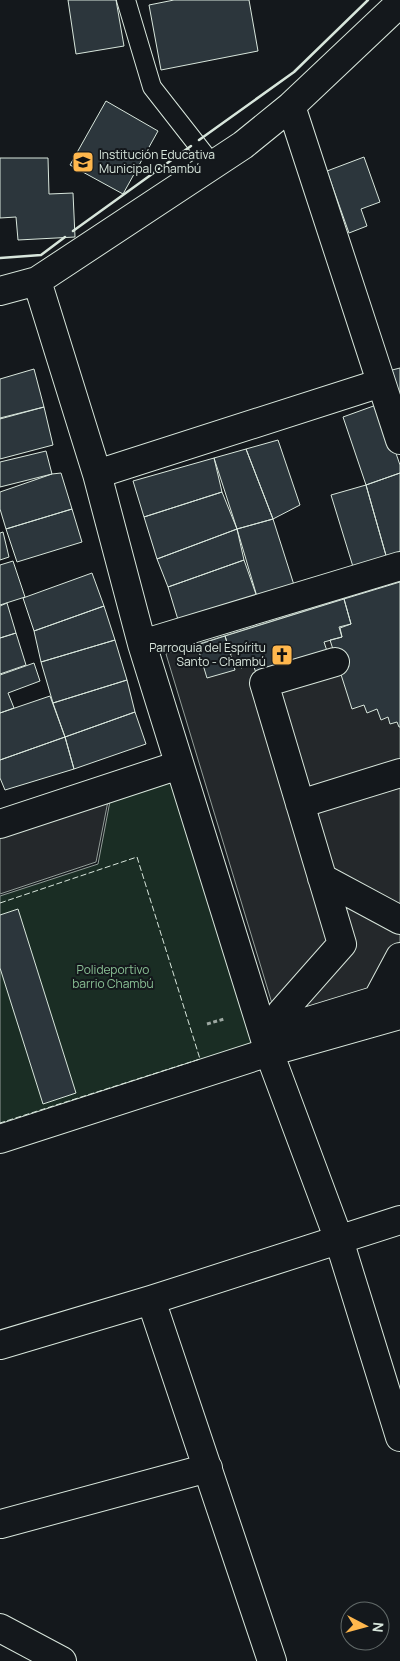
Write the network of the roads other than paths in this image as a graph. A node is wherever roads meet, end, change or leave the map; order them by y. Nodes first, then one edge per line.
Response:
1 (126, 0) edge
2 (400, 3) edge
3 (291, 106) junction
4 (213, 165) junction
5 (37, 281) junction
6 (0, 291) edge
7 (381, 383) junction
8 (400, 440) edge
9 (97, 474) junction
10 (400, 566) edge
11 (142, 644) junction
12 (335, 662) dead end
13 (179, 765) junction
14 (400, 773) edge
15 (300, 804) junction
16 (1, 821) edge
17 (322, 878) junction
18 (400, 920) edge
19 (400, 957) edge
20 (389, 996) edge
21 (400, 1015) edge
22 (269, 1052) junction
23 (0, 1139) edge
24 (400, 1220) edge
25 (338, 1240) junction
26 (151, 1300) junction
27 (0, 1345) edge
28 (395, 1406) edge
29 (400, 1437) edge
30 (208, 1468) junction
31 (1, 1524) edge
32 (0, 1628) edge
33 (62, 1661) edge
34 (272, 1661) edge

1 - 4 lane
2 - 3 street
3 - 4 street
3 - 7 street
4 - 5 street
5 - 6 street
5 - 9 street
7 - 8 street
7 - 9 street
9 - 11 street
10 - 11 street
11 - 13 street
12 - 15 street
13 - 16 street
13 - 22 street
14 - 15 street
15 - 17 street
17 - 18 street
17 - 20 street
19 - 20 street
21 - 22 street
22 - 23 street
22 - 25 street
24 - 25 street
25 - 26 street
25 - 28 street
26 - 27 street
26 - 30 street
28 - 29 street
30 - 31 street
30 - 34 street
32 - 33 street

